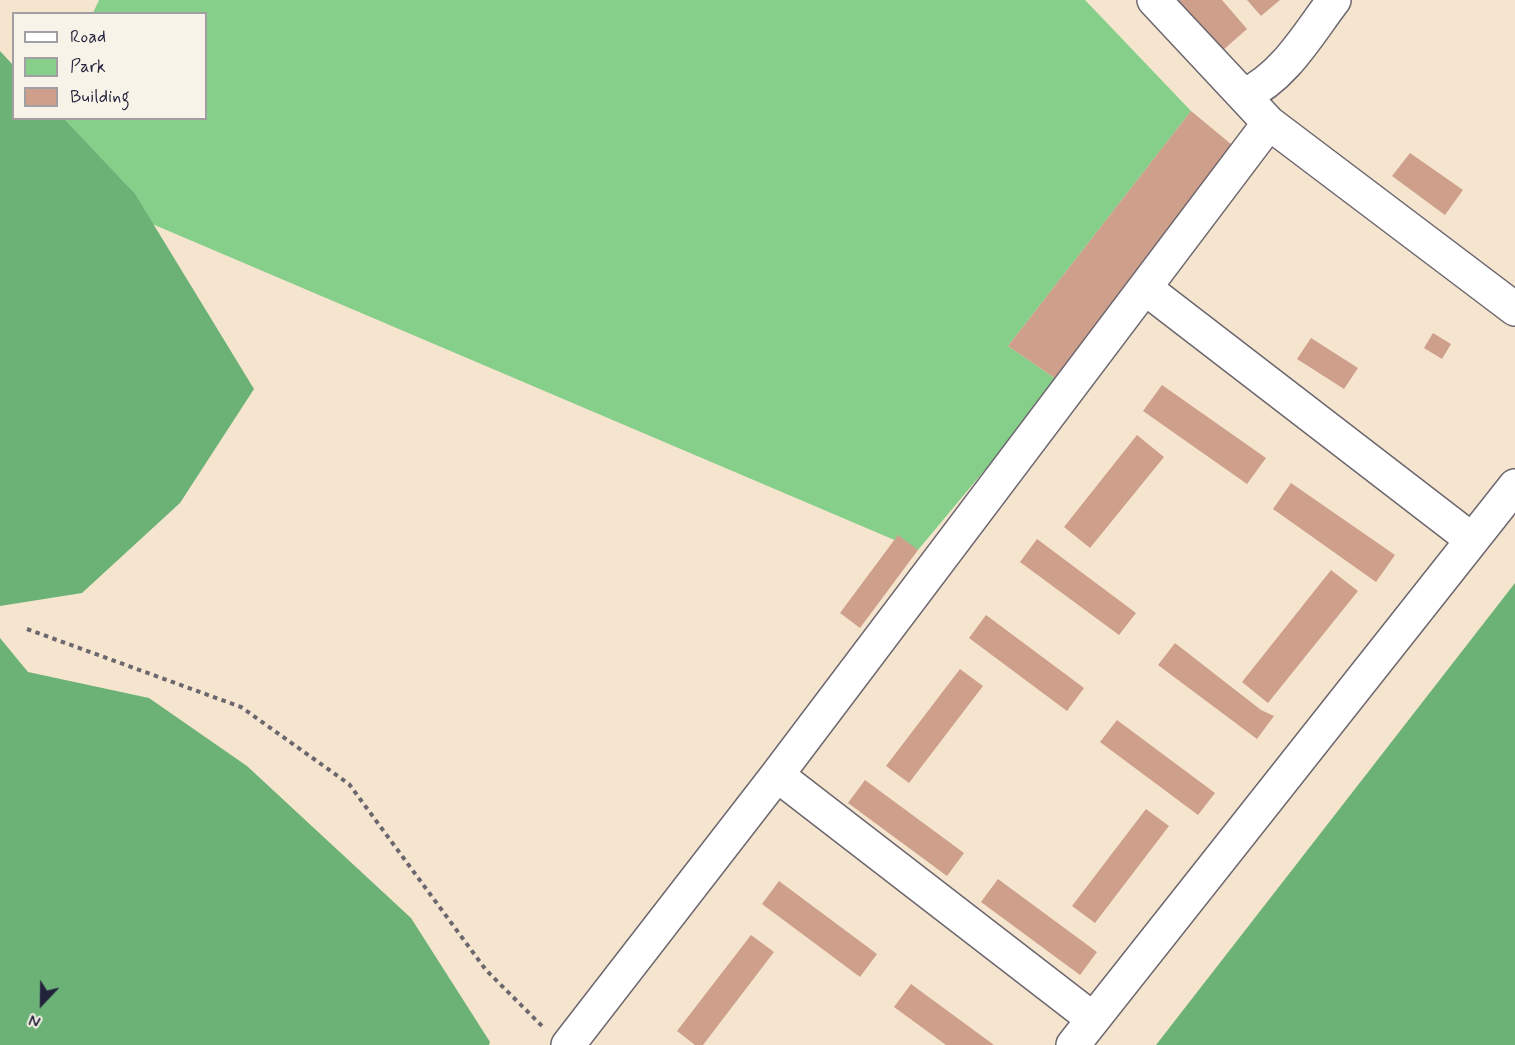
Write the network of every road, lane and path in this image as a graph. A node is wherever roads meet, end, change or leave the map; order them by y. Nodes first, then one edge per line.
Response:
1 (1154, 0) edge
2 (1334, 0) edge
3 (1245, 95) junction
4 (1269, 123) junction
5 (1145, 288) junction
6 (1515, 309) edge
7 (1515, 486) edge
8 (1471, 539) junction
9 (27, 629) dead end
10 (777, 775) junction
11 (1093, 1019) junction
12 (556, 1037) edge
13 (1073, 1045) edge

1 - 3 street
2 - 3 street
3 - 4 street
4 - 5 street
4 - 6 street
5 - 8 street
5 - 10 street
7 - 8 street
8 - 11 street
9 - 12 path
10 - 11 street
10 - 12 street
11 - 13 street

